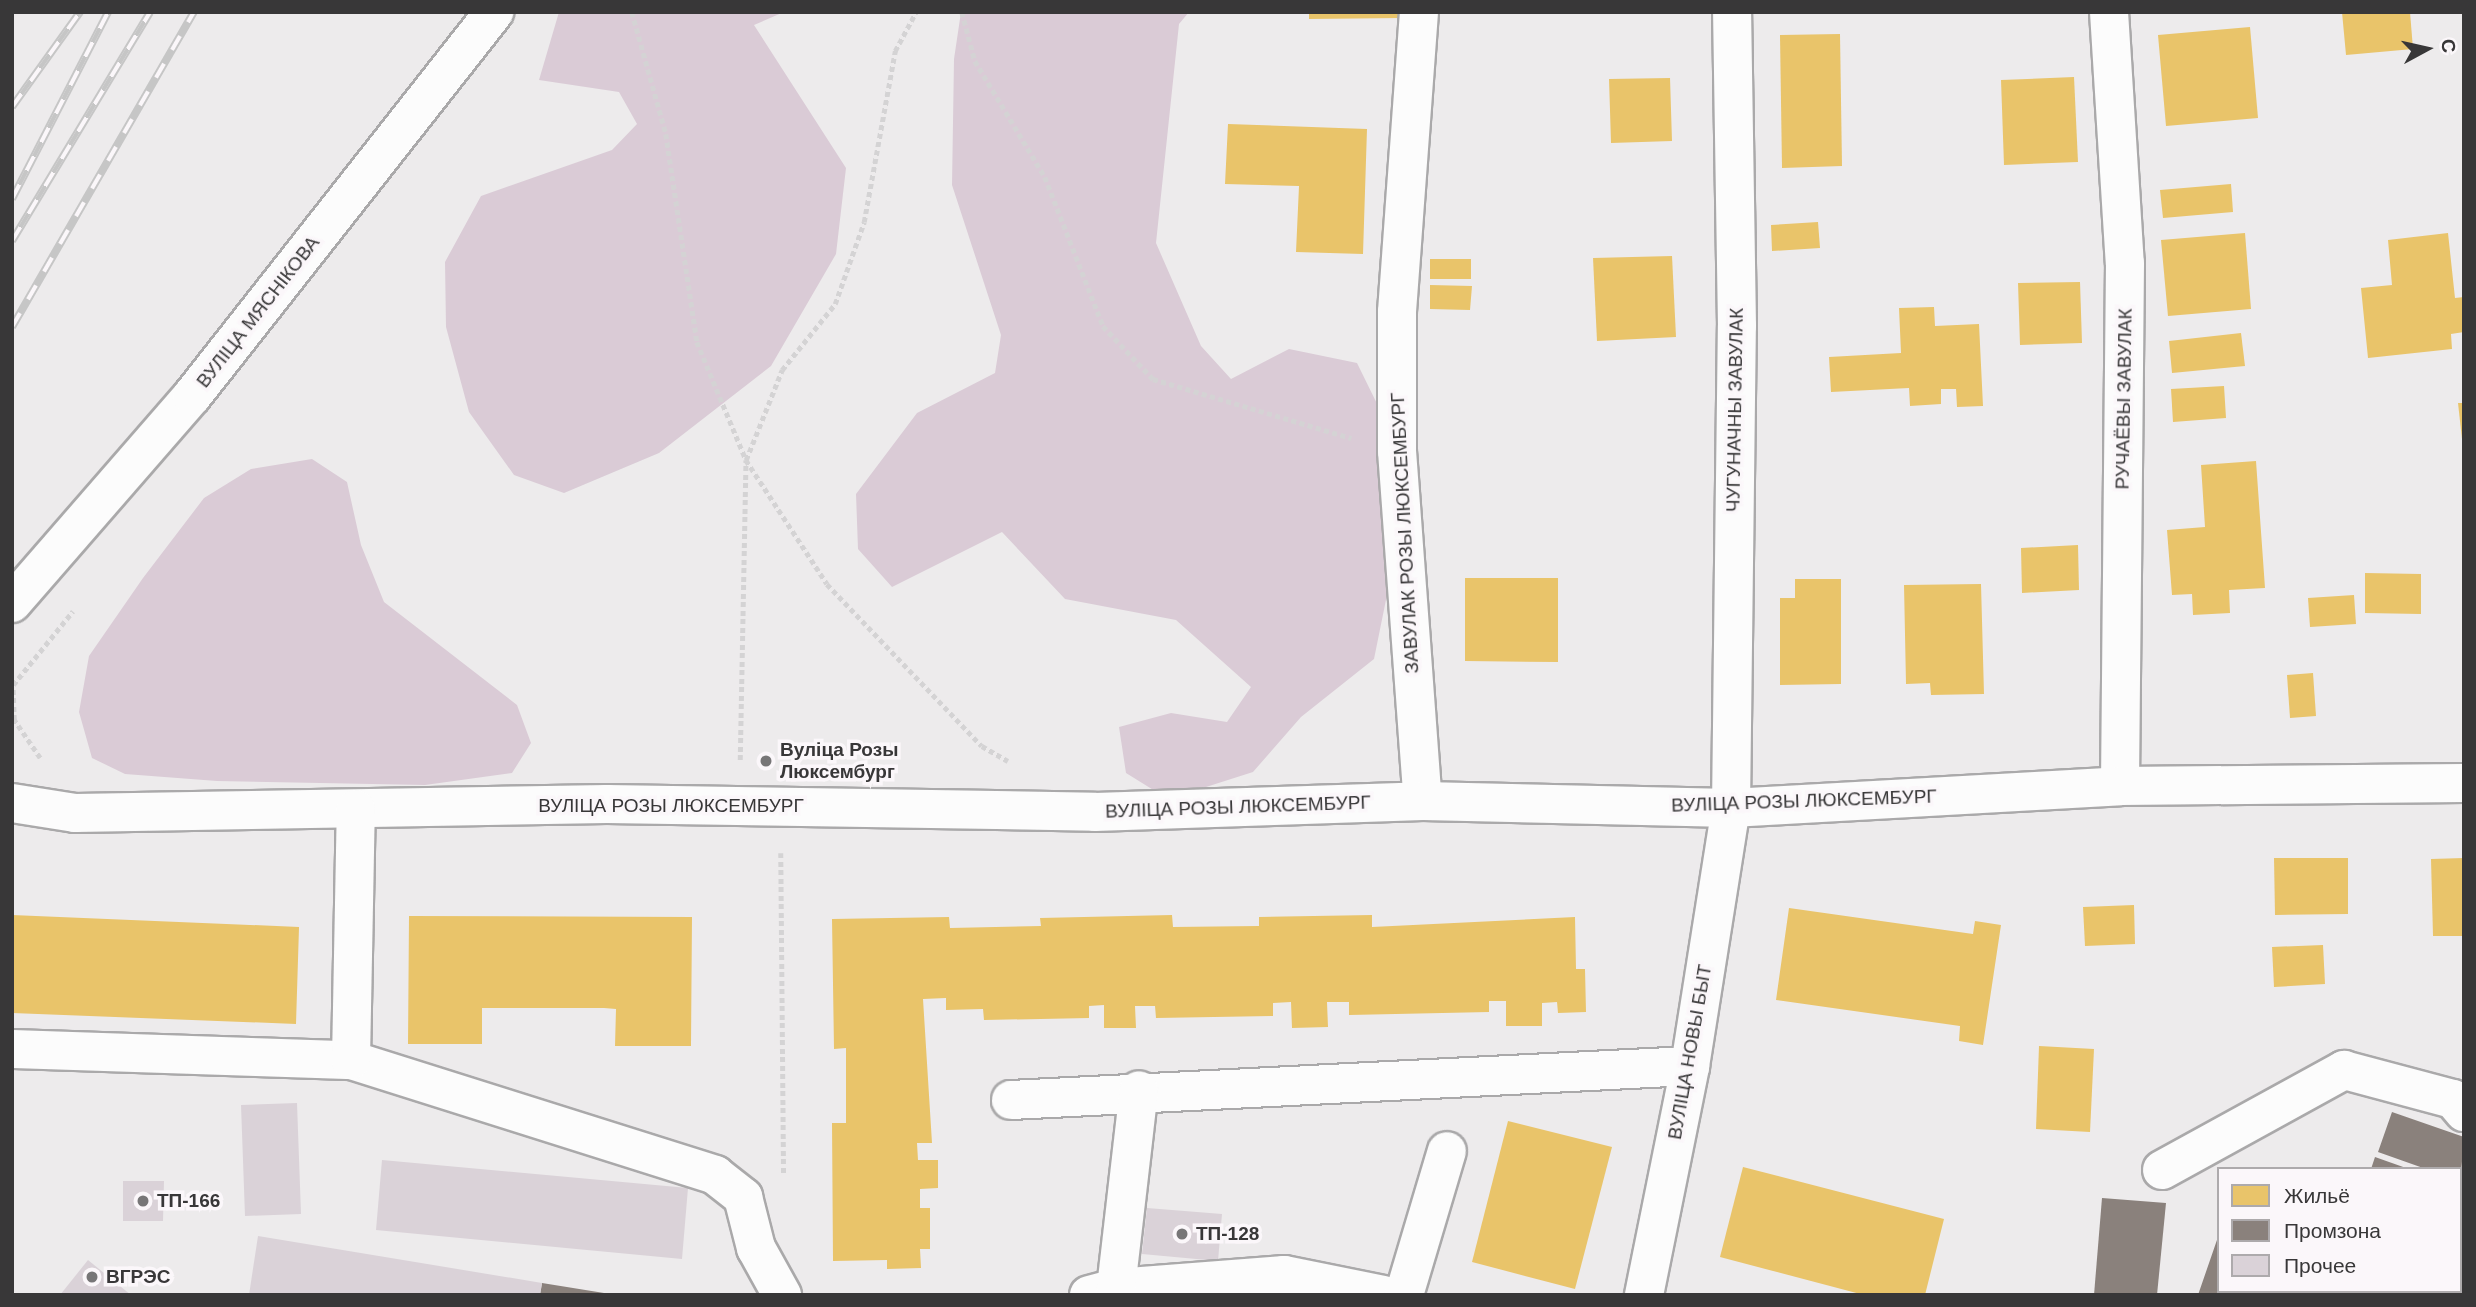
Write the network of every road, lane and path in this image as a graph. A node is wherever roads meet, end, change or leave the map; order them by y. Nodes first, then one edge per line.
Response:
1 (494, 12) edge
2 (632, 12) edge
3 (916, 12) edge
4 (962, 12) edge
5 (1419, 12) edge
6 (1732, 12) edge
7 (2109, 12) edge
8 (1397, 452) junction
9 (746, 460) junction
10 (12, 603) edge
11 (1016, 765) dead end
12 (2464, 783) edge
13 (2120, 786) junction
14 (1423, 801) junction
15 (12, 803) edge
16 (739, 806) junction
17 (780, 807) junction
18 (1731, 808) junction
19 (356, 809) junction
20 (12, 1049) edge
21 (351, 1060) junction
22 (1690, 1066) junction
23 (1139, 1090) junction
24 (1011, 1100) dead end
25 (2464, 1112) edge
26 (1447, 1151) dead end
27 (2162, 1170) dead end
28 (784, 1183) dead end
29 (1103, 1291) edge
30 (782, 1295) edge
31 (1383, 1295) edge
32 (1404, 1295) edge
33 (1644, 1295) edge

1 - 10 street, ВУЛІЦА МЯСНІКОВА
2 - 9 path
3 - 9 path
4 - 8 path
5 - 8 street, ЗАВУЛАК РОЗЫ ЛЮКСЕМБУРГ
6 - 18 street, ЧУГУНАЧНЫ ЗАВУЛАК
7 - 13 street, РУЧАЁВЫ ЗАВУЛАК
8 - 14 street, ЗАВУЛАК РОЗЫ ЛЮКСЕМБУРГ
9 - 11 path
9 - 16 path
12 - 13 street, ВУЛІЦА РОЗЫ ЛЮКСЕМБУРГ
13 - 18 street, ВУЛІЦА РОЗЫ ЛЮКСЕМБУРГ
14 - 17 street, ВУЛІЦА РОЗЫ ЛЮКСЕМБУРГ
14 - 18 street, ВУЛІЦА РОЗЫ ЛЮКСЕМБУРГ
15 - 19 street, ВУЛІЦА РОЗЫ ЛЮКСЕМБУРГ
16 - 17 street, ВУЛІЦА РОЗЫ ЛЮКСЕМБУРГ
16 - 19 street, ВУЛІЦА РОЗЫ ЛЮКСЕМБУРГ
17 - 28 path
18 - 22 street, ВУЛІЦА НОВЫ БЫТ
19 - 21 street
20 - 21 street
21 - 30 street
22 - 23 street
22 - 33 street, ВУЛІЦА НОВЫ БЫТ
23 - 24 street
23 - 29 street
25 - 27 street
26 - 32 street
29 - 31 street

